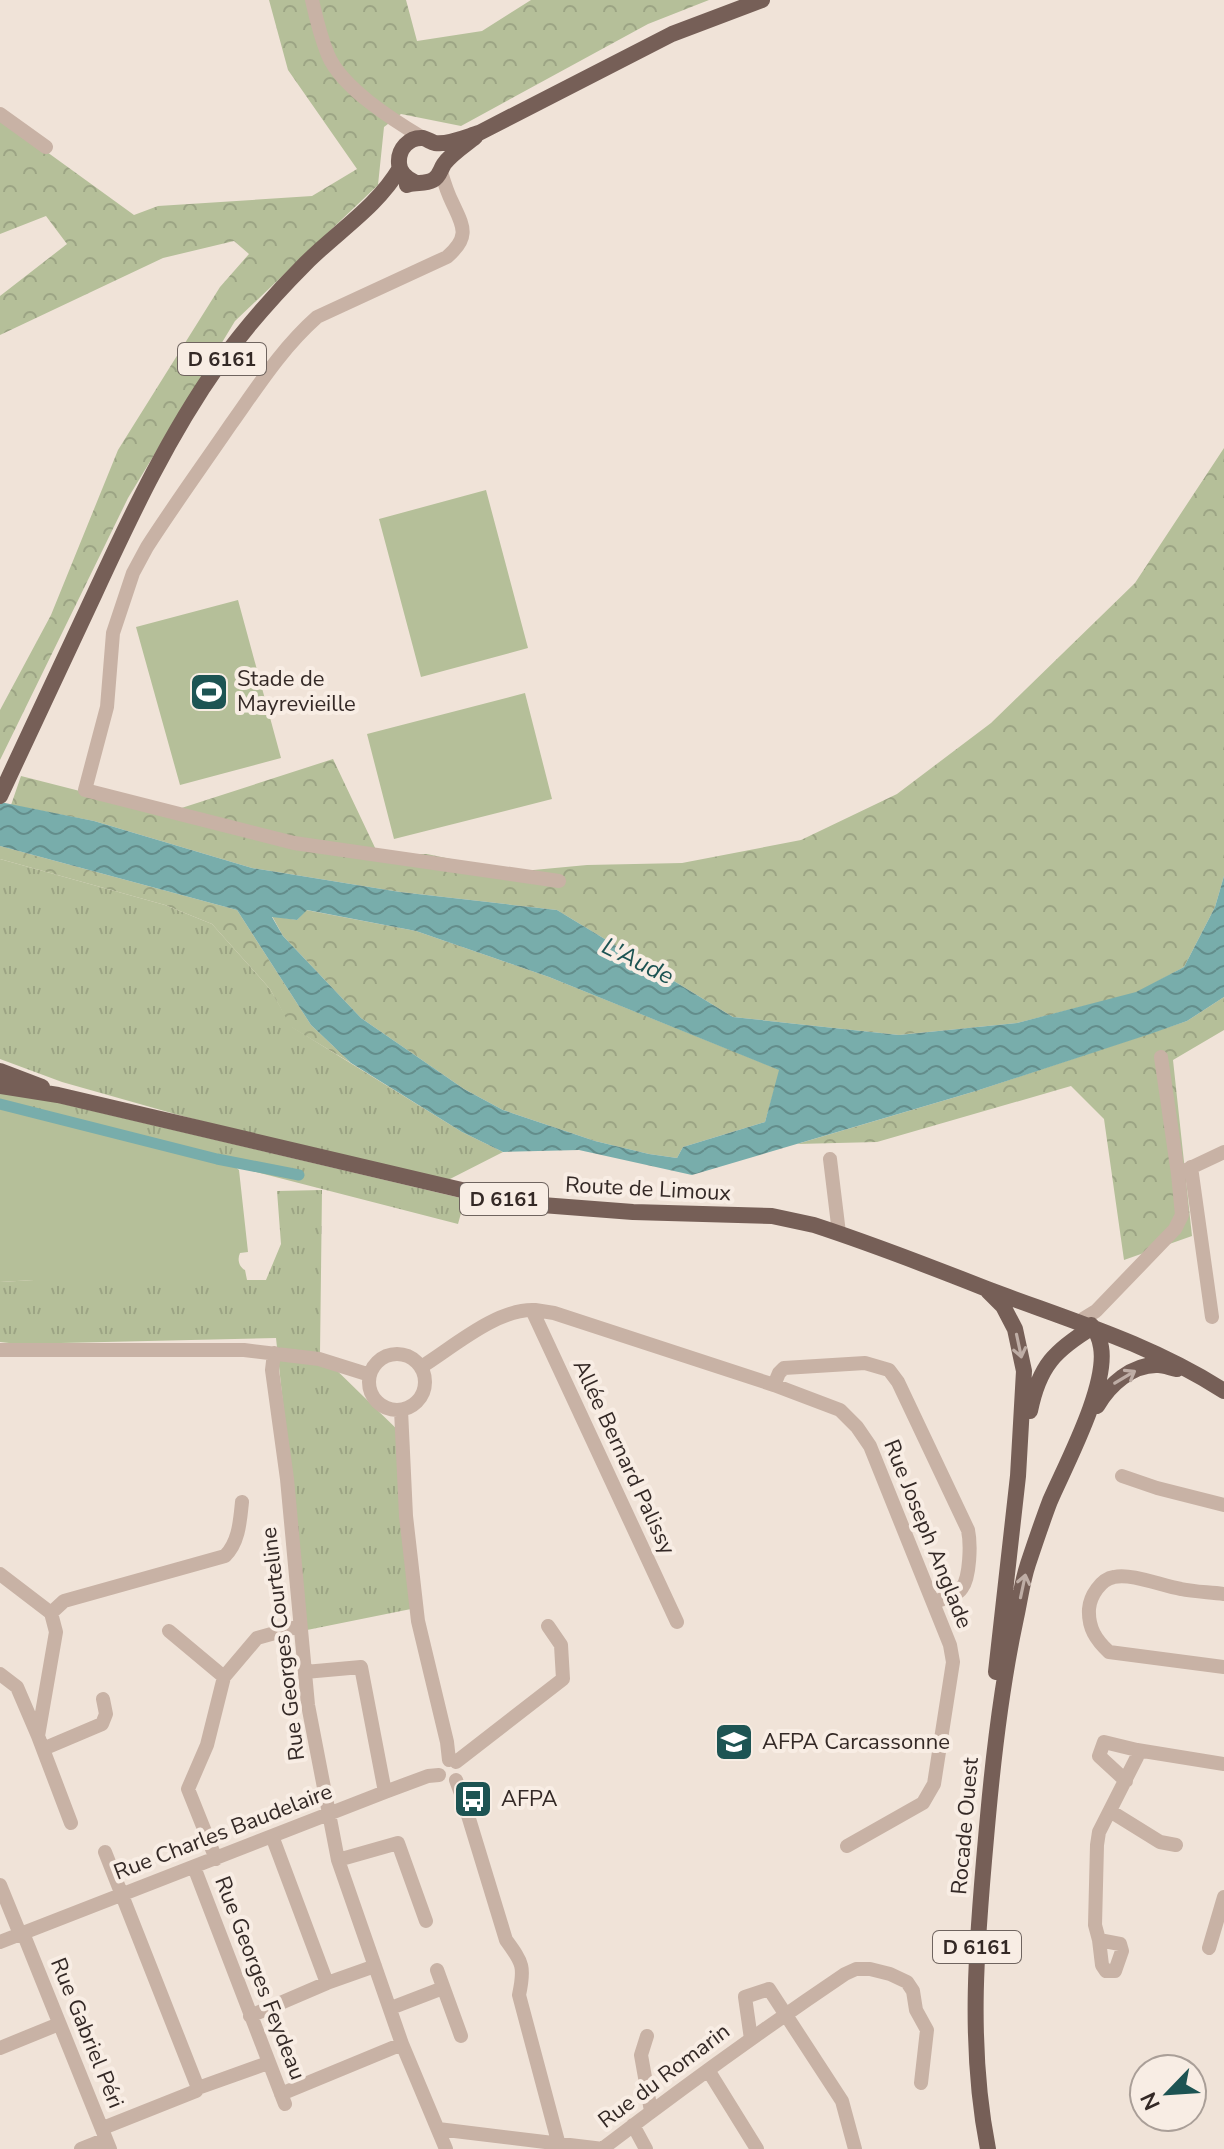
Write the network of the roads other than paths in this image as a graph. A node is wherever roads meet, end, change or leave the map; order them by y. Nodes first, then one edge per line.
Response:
1 (312, 0) edge
2 (762, 0) edge
3 (0, 114) edge
4 (396, 122) junction
5 (479, 133) junction
6 (429, 141) junction
7 (404, 146) junction
8 (46, 147) dead end
9 (400, 168) junction
10 (442, 168) junction
11 (420, 183) junction
12 (452, 202) junction
13 (365, 211) junction
14 (0, 796) edge
15 (559, 881) dead end
16 (1161, 1057) dead end
17 (0, 1071) edge
18 (0, 1086) edge
19 (58, 1095) junction
20 (1224, 1152) edge
21 (830, 1159) dead end
22 (1185, 1170) junction
23 (839, 1233) junction
24 (952, 1274) junction
25 (986, 1288) junction
26 (532, 1310) junction
27 (1212, 1317) dead end
28 (1091, 1319) junction
29 (0, 1350) edge
30 (274, 1353) junction
31 (421, 1367) junction
32 (1193, 1371) junction
33 (370, 1375) junction
34 (774, 1385) junction
35 (1224, 1391) edge
36 (401, 1410) junction
37 (1082, 1431) junction
38 (1018, 1476) junction
39 (1122, 1476) dead end
40 (242, 1502) dead end
41 (1224, 1505) edge
42 (0, 1574) edge
43 (1224, 1594) edge
44 (934, 1602) junction
45 (51, 1613) junction
46 (677, 1622) dead end
47 (300, 1626) junction
48 (548, 1626) dead end
49 (169, 1631) dead end
50 (1224, 1667) edge
51 (305, 1672) junction
52 (0, 1674) edge
53 (224, 1677) junction
54 (103, 1699) dead end
55 (40, 1742) junction
56 (995, 1745) junction
57 (1137, 1750) junction
58 (452, 1761) junction
59 (1224, 1764) edge
60 (439, 1775) junction
61 (456, 1780) junction
62 (1126, 1781) junction
63 (385, 1792) junction
64 (1110, 1811) junction
65 (329, 1815) junction
66 (71, 1823) dead end
67 (272, 1836) junction
68 (1176, 1845) dead end
69 (847, 1846) dead end
70 (105, 1852) dead end
71 (216, 1859) junction
72 (338, 1860) junction
73 (194, 1867) junction
74 (0, 1885) edge
75 (123, 1894) junction
76 (1224, 1897) edge
77 (426, 1921) dead end
78 (22, 1934) junction
79 (1099, 1940) dead end
80 (0, 1942) edge
81 (1209, 1948) dead end
82 (375, 1966) junction
83 (437, 1970) dead end
84 (327, 1983) junction
85 (443, 1988) junction
86 (391, 2008) junction
87 (786, 2014) junction
88 (250, 2016) junction
89 (59, 2024) junction
90 (461, 2036) dead end
91 (647, 2036) dead end
92 (751, 2039) junction
93 (402, 2044) junction
94 (0, 2048) edge
95 (268, 2063) junction
96 (708, 2070) junction
97 (921, 2083) dead end
98 (198, 2088) junction
99 (651, 2111) junction
100 (633, 2125) junction
101 (438, 2129) junction
102 (106, 2138) edge
103 (559, 2146) edge
104 (81, 2149) edge
105 (446, 2149) edge
106 (602, 2149) edge
107 (646, 2149) edge
108 (757, 2149) edge
109 (855, 2149) edge
110 (988, 2149) edge

1 - 4 street
2 - 5 main road
3 - 8 street
4 - 6 street
4 - 7 street
5 - 6 main road
5 - 10 main road
6 - 7 main road
6 - 10 main road
7 - 9 main road
9 - 11 main road
9 - 13 main road, D 6161
10 - 11 main road
10 - 12 street
11 - 12 street
11 - 13 main road, D 6161
12 - 15 street
13 - 14 main road, D 6161
16 - 22 street
17 - 19 main road, D 6161
18 - 19 main road, D 6161
19 - 23 main road, Route de Limoux / D 6161
20 - 22 street
21 - 23 street
22 - 27 street
22 - 28 street
23 - 24 main road, Route de Limoux / D 6161
24 - 25 main road, D 6161
24 - 28 main road, D 6161
25 - 28 main road, D 6161
25 -> 38 main road, Rocade Ouest
26 - 31 street, Rue Joseph Anglade
26 - 34 street, Rue Joseph Anglade
26 - 46 street, Allée Bernard Palissy
28 - 32 main road
28 - 37 main road, Rocade Ouest / D 6161
28 - 38 main road
29 - 30 street
30 - 33 street
30 - 47 street, Rue Georges Courteline
31 - 33 street
31 - 36 street
32 - 35 main road
37 -> 32 main road, Rocade Ouest / D 6161
33 - 36 street
34 - 44 street, Rue Joseph Anglade
34 - 44 street
36 - 58 street
56 -> 37 main road, Rocade Ouest / D 6161
38 - 56 main road, Rocade Ouest
39 - 41 street
40 - 45 street
42 - 45 street
43 - 50 street
44 - 69 street, Rue Joseph Anglade
45 - 55 street
47 - 51 street, Rue Georges Courteline
47 - 53 street
48 - 58 street
49 - 53 street
51 - 63 street
51 - 65 street, Rue Georges Courteline
52 - 55 street
53 - 71 street
54 - 55 street
55 - 66 street
56 - 110 main road, Rocade Ouest / D 6161
57 - 59 street
57 - 62 street
57 - 62 street
58 - 60 street
58 - 61 street
60 - 61 street
60 - 63 street, Rue Charles Baudelaire
61 - 103 street
62 - 64 street
63 - 65 street, Rue Charles Baudelaire
64 - 68 street
64 - 79 street
65 - 67 street, Rue Charles Baudelaire
65 - 72 street, Rue Georges Courteline
67 - 71 street, Rue Charles Baudelaire
67 - 84 street
70 - 75 street
71 - 73 street, Rue Charles Baudelaire
72 - 77 street
72 - 82 street, Rue Georges Courteline
73 - 75 street, Rue Charles Baudelaire
73 - 88 street, Rue Georges Feydeau
74 - 78 street, Rue Gabriel Péri
75 - 78 street, Rue Charles Baudelaire
75 - 98 street
76 - 81 street
78 - 80 street, Rue Charles Baudelaire
78 - 89 street, Rue Gabriel Péri
82 - 84 street
82 - 86 street, Rue Georges Courteline
83 - 85 street
84 - 88 street
85 - 86 street
85 - 90 street
86 - 93 street, Rue Georges Courteline
87 - 92 street, Rue du Romarin
87 - 92 street, Rue du Romarin
87 - 97 street, Rue du Romarin
87 - 109 street
88 - 95 street, Rue Georges Feydeau
89 - 94 street
89 - 102 street, Rue Gabriel Péri
91 - 99 street
92 - 96 street, Rue du Romarin
93 - 95 street, Rue Georges Feydeau
93 - 101 street, Rue Georges Courteline
95 - 98 street
96 - 99 street, Rue du Romarin
96 - 108 street
98 - 102 street
99 - 100 street, Rue du Romarin
100 - 106 street, Rue du Romarin
100 - 107 street
101 - 103 street, Rue du Romarin
101 - 105 street, Rue Georges Courteline
102 - 104 street
103 - 106 street, Rue du Romarin

